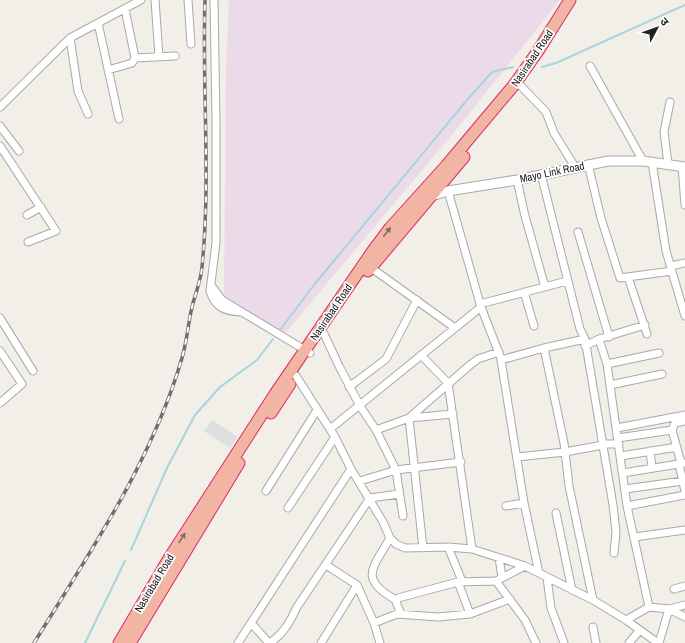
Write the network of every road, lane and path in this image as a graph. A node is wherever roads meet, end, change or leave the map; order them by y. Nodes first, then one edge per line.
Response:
1 (141, 0) edge
2 (155, 0) edge
3 (188, 0) edge
4 (214, 0) edge
5 (570, 0) edge
6 (578, 0) edge
7 (126, 10) junction
8 (98, 23) junction
9 (70, 38) junction
10 (191, 44) dead end
11 (159, 56) junction
12 (175, 56) dead end
13 (135, 58) junction
14 (590, 66) dead end
15 (108, 70) junction
16 (521, 86) junction
17 (670, 102) dead end
18 (0, 107) edge
19 (88, 114) dead end
20 (119, 119) dead end
21 (0, 126) edge
22 (0, 146) edge
23 (19, 151) dead end
24 (648, 161) junction
25 (588, 164) junction
26 (668, 164) junction
27 (683, 166) edge
28 (575, 167) junction
29 (541, 174) junction
30 (517, 180) junction
31 (448, 191) junction
32 (424, 196) junction
33 (685, 205) edge
34 (41, 207) junction
35 (27, 215) dead end
36 (578, 232) dead end
37 (28, 242) dead end
38 (685, 264) edge
39 (370, 268) junction
40 (672, 268) junction
41 (628, 277) junction
42 (567, 281) junction
43 (545, 287) junction
44 (524, 292) junction
45 (418, 300) junction
46 (481, 305) junction
47 (685, 316) edge
48 (0, 318) edge
49 (645, 325) junction
50 (534, 326) dead end
51 (455, 328) junction
52 (324, 334) junction
53 (647, 334) dead end
54 (608, 337) junction
55 (585, 338) junction
56 (600, 339) junction
57 (585, 346) junction
58 (544, 348) junction
59 (0, 351) edge
60 (308, 352) junction
61 (499, 352) junction
62 (659, 353) dead end
63 (421, 355) junction
64 (502, 360) junction
65 (607, 364) junction
66 (33, 371) dead end
67 (662, 374) dead end
68 (296, 376) junction
69 (448, 383) junction
70 (610, 385) junction
71 (350, 387) junction
72 (0, 402) edge
73 (360, 406) junction
74 (317, 410) junction
75 (453, 414) junction
76 (685, 415) edge
77 (409, 418) junction
78 (685, 421) edge
79 (617, 428) junction
80 (330, 429) junction
81 (376, 430) junction
82 (672, 430) junction
83 (335, 436) junction
84 (619, 441) junction
85 (603, 445) junction
86 (677, 447) junction
87 (650, 451) junction
88 (565, 452) junction
89 (621, 456) junction
90 (517, 457) junction
91 (461, 462) junction
92 (682, 463) edge
93 (413, 468) junction
94 (652, 468) junction
95 (351, 469) junction
96 (396, 470) junction
97 (623, 473) junction
98 (683, 478) edge
99 (360, 481) junction
100 (625, 489) junction
101 (266, 491) dead end
102 (685, 491) edge
103 (399, 494) junction
104 (685, 496) edge
105 (370, 498) junction
106 (524, 503) junction
107 (506, 506) dead end
108 (627, 506) junction
109 (288, 508) dead end
110 (556, 513) dead end
111 (403, 516) dead end
112 (685, 530) edge
113 (390, 538) junction
114 (635, 538) junction
115 (448, 547) junction
116 (423, 548) junction
117 (472, 549) junction
118 (614, 553) dead end
119 (499, 558) junction
120 (326, 565) junction
121 (525, 566) junction
122 (539, 573) junction
123 (547, 578) junction
124 (499, 579) junction
125 (460, 582) junction
126 (357, 585) junction
127 (685, 586) edge
128 (674, 589) dead end
129 (572, 590) junction
130 (510, 599) junction
131 (396, 600) junction
132 (593, 600) junction
133 (685, 605) edge
134 (649, 607) junction
135 (669, 609) junction
136 (401, 614) junction
137 (470, 614) junction
138 (685, 617) edge
139 (626, 620) junction
140 (251, 623) junction
141 (374, 623) junction
142 (593, 627) dead end
143 (639, 631) junction
144 (118, 643) edge
145 (130, 643) edge
146 (238, 643) edge
147 (270, 643) edge
148 (321, 643) edge
149 (380, 643) edge
150 (536, 643) edge
151 (564, 643) edge
152 (596, 643) edge
153 (629, 643) edge
154 (658, 643) edge

1 - 7 street
2 - 11 street
3 - 10 street
4 - 60 street
5 - 32 highway, Nasirabad Road
6 - 16 highway, Nasirabad Road
7 - 8 street
7 - 13 street
8 - 9 street
8 - 15 street
9 - 18 street
9 - 19 street
11 - 12 street
11 - 13 street
13 - 15 street
14 - 24 street
15 - 20 street
16 - 28 street
16 - 32 highway, Nasirabad Road
17 - 26 street
21 - 23 street
22 - 34 street
24 - 25 street, Mayo Link Road
24 - 26 street, Mayo Link Road
24 - 40 street
25 - 28 street, Mayo Link Road
25 - 41 street
26 - 27 street, Mayo Link Road
27 - 33 street
28 - 29 street, Mayo Link Road
29 - 30 street, Mayo Link Road
29 - 42 street
30 - 31 street, Mayo Link Road
30 - 43 street
31 - 32 street, Mayo Link Road
31 - 46 street
32 - 39 highway, Nasirabad Road
60 -> 32 highway, Nasirabad Road
34 - 35 street
34 - 37 street
36 - 54 street
38 - 40 street
39 - 45 street
39 - 52 highway, Nasirabad Road
40 - 41 street
40 - 47 street
41 - 49 street
42 - 43 street
42 - 55 street
43 - 44 street
44 - 46 street
44 - 50 street
45 - 51 street
45 - 71 street
46 - 51 street
46 - 61 street
48 - 66 street
49 - 53 street
49 - 54 street
51 - 63 street
52 - 60 highway, Nasirabad Road
52 - 71 street
54 - 56 street
55 - 57 street
55 - 58 street
56 - 57 street
56 - 65 street
57 - 85 street
58 - 64 street
58 - 88 street
59 - 72 street
60 - 68 highway, Nasirabad Road
144 -> 60 highway, Nasirabad Road
61 - 64 street
61 - 69 street
62 - 65 street
63 - 69 street
63 - 73 street
64 - 90 street
65 - 70 street
67 - 70 street
68 - 74 street
68 - 145 highway, Nasirabad Road
69 - 75 street
69 - 77 street
70 - 79 street
71 - 73 street
73 - 80 street
73 - 81 street
74 - 80 street
74 - 101 street
75 - 77 street
75 - 91 street
76 - 79 street
77 - 81 street
77 - 93 street
78 - 82 street
79 - 84 street
80 - 83 street
81 - 96 street
82 - 84 street
82 - 86 street
83 - 95 street
83 - 109 street
84 - 85 street
84 - 89 street
85 - 88 street
85 - 118 street
86 - 87 street
86 - 92 street
87 - 89 street
87 - 94 street
88 - 90 street
88 - 132 street
89 - 97 street
90 - 106 street
91 - 93 street
91 - 117 street
92 - 94 street
92 - 98 street
93 - 96 street
93 - 116 street
94 - 97 street
95 - 99 street
95 - 140 street
96 - 99 street
96 - 103 street
97 - 100 street
98 - 100 street
98 - 102 street
99 - 105 street
100 - 108 street
103 - 105 street
103 - 111 street
104 - 108 street
105 - 113 street
105 - 120 street
106 - 107 street
106 - 122 street
108 - 114 street
110 - 129 street
112 - 114 street
113 - 116 street
113 - 131 street
114 - 134 street
115 - 116 street
115 - 117 street
115 - 125 street
117 - 119 street
119 - 121 street
119 - 124 street
120 - 126 street
120 - 147 street
121 - 122 street
121 - 124 street
122 - 123 street
123 - 129 street
123 - 151 street
124 - 125 street
124 - 130 street
125 - 131 street
125 - 137 street
126 - 141 street
126 - 148 street
127 - 128 street
129 - 132 street
130 - 137 street
130 - 150 street
131 - 136 street
132 - 139 street
133 - 135 street
134 - 135 street
134 - 139 street
135 - 138 street
135 - 154 street
136 - 137 street
136 - 141 street
139 - 143 street
140 - 146 street
140 - 147 street
141 - 149 street
142 - 152 street
143 - 153 street
143 - 154 street

